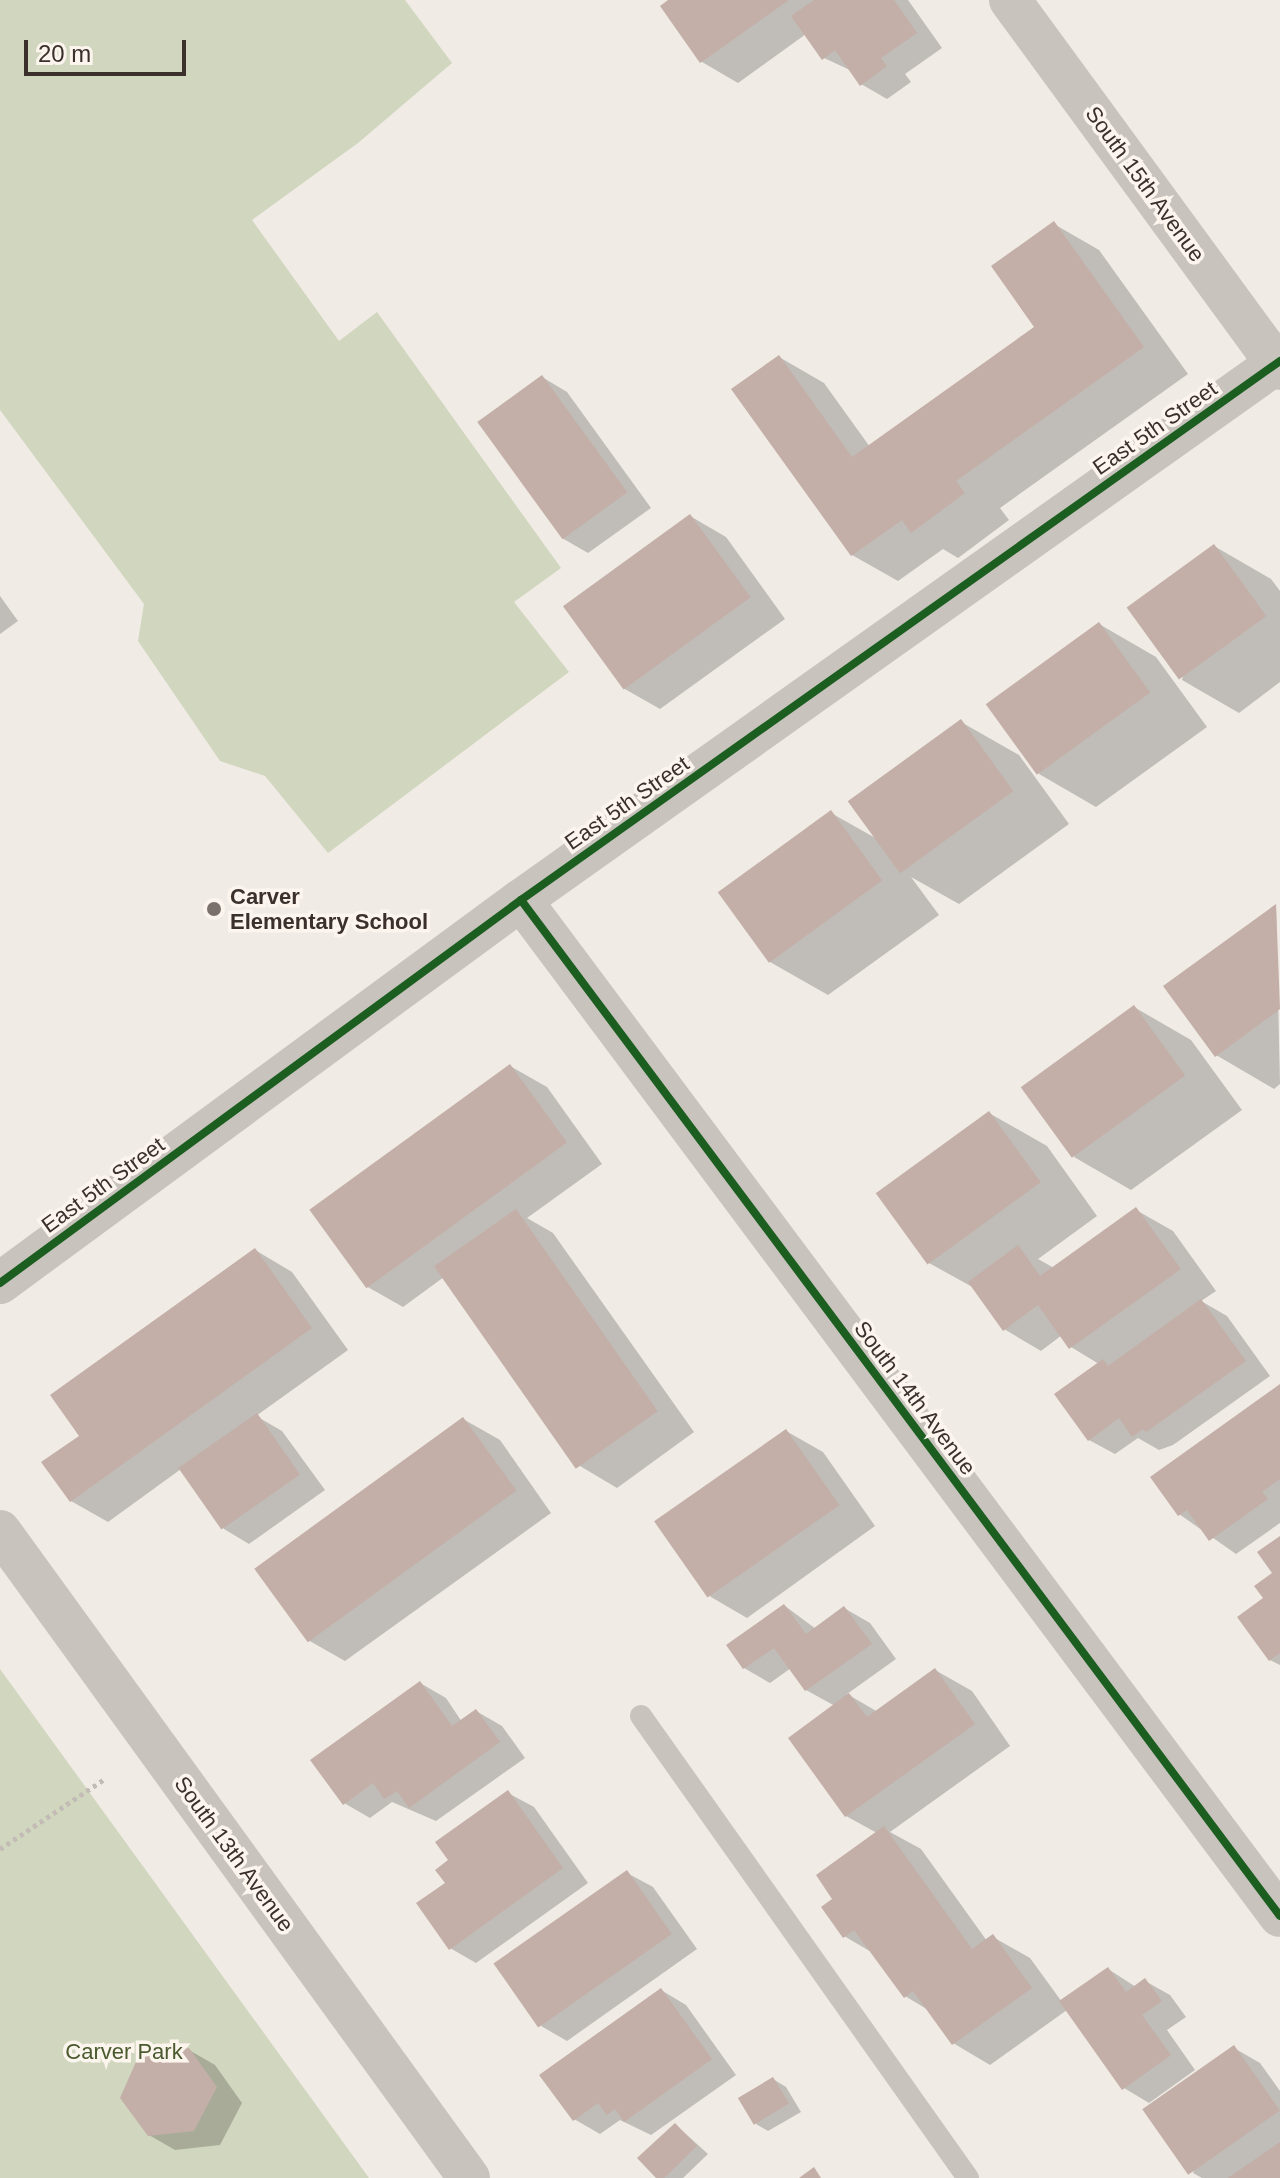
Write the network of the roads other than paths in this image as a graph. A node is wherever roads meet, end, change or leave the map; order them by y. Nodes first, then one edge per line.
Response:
1 (1010, 0) edge
2 (1279, 365) edge
3 (521, 900) junction
4 (0, 1283) edge
5 (0, 1531) edge
6 (641, 1716) dead end
7 (1280, 1916) edge
8 (469, 2178) edge
9 (968, 2178) edge

1 - 2 street, South 15th Avenue
2 - 3 street, East 5th Street
3 - 4 street, East 5th Street
3 - 7 street, South 14th Avenue
5 - 8 street, South 13th Avenue
6 - 9 lane

